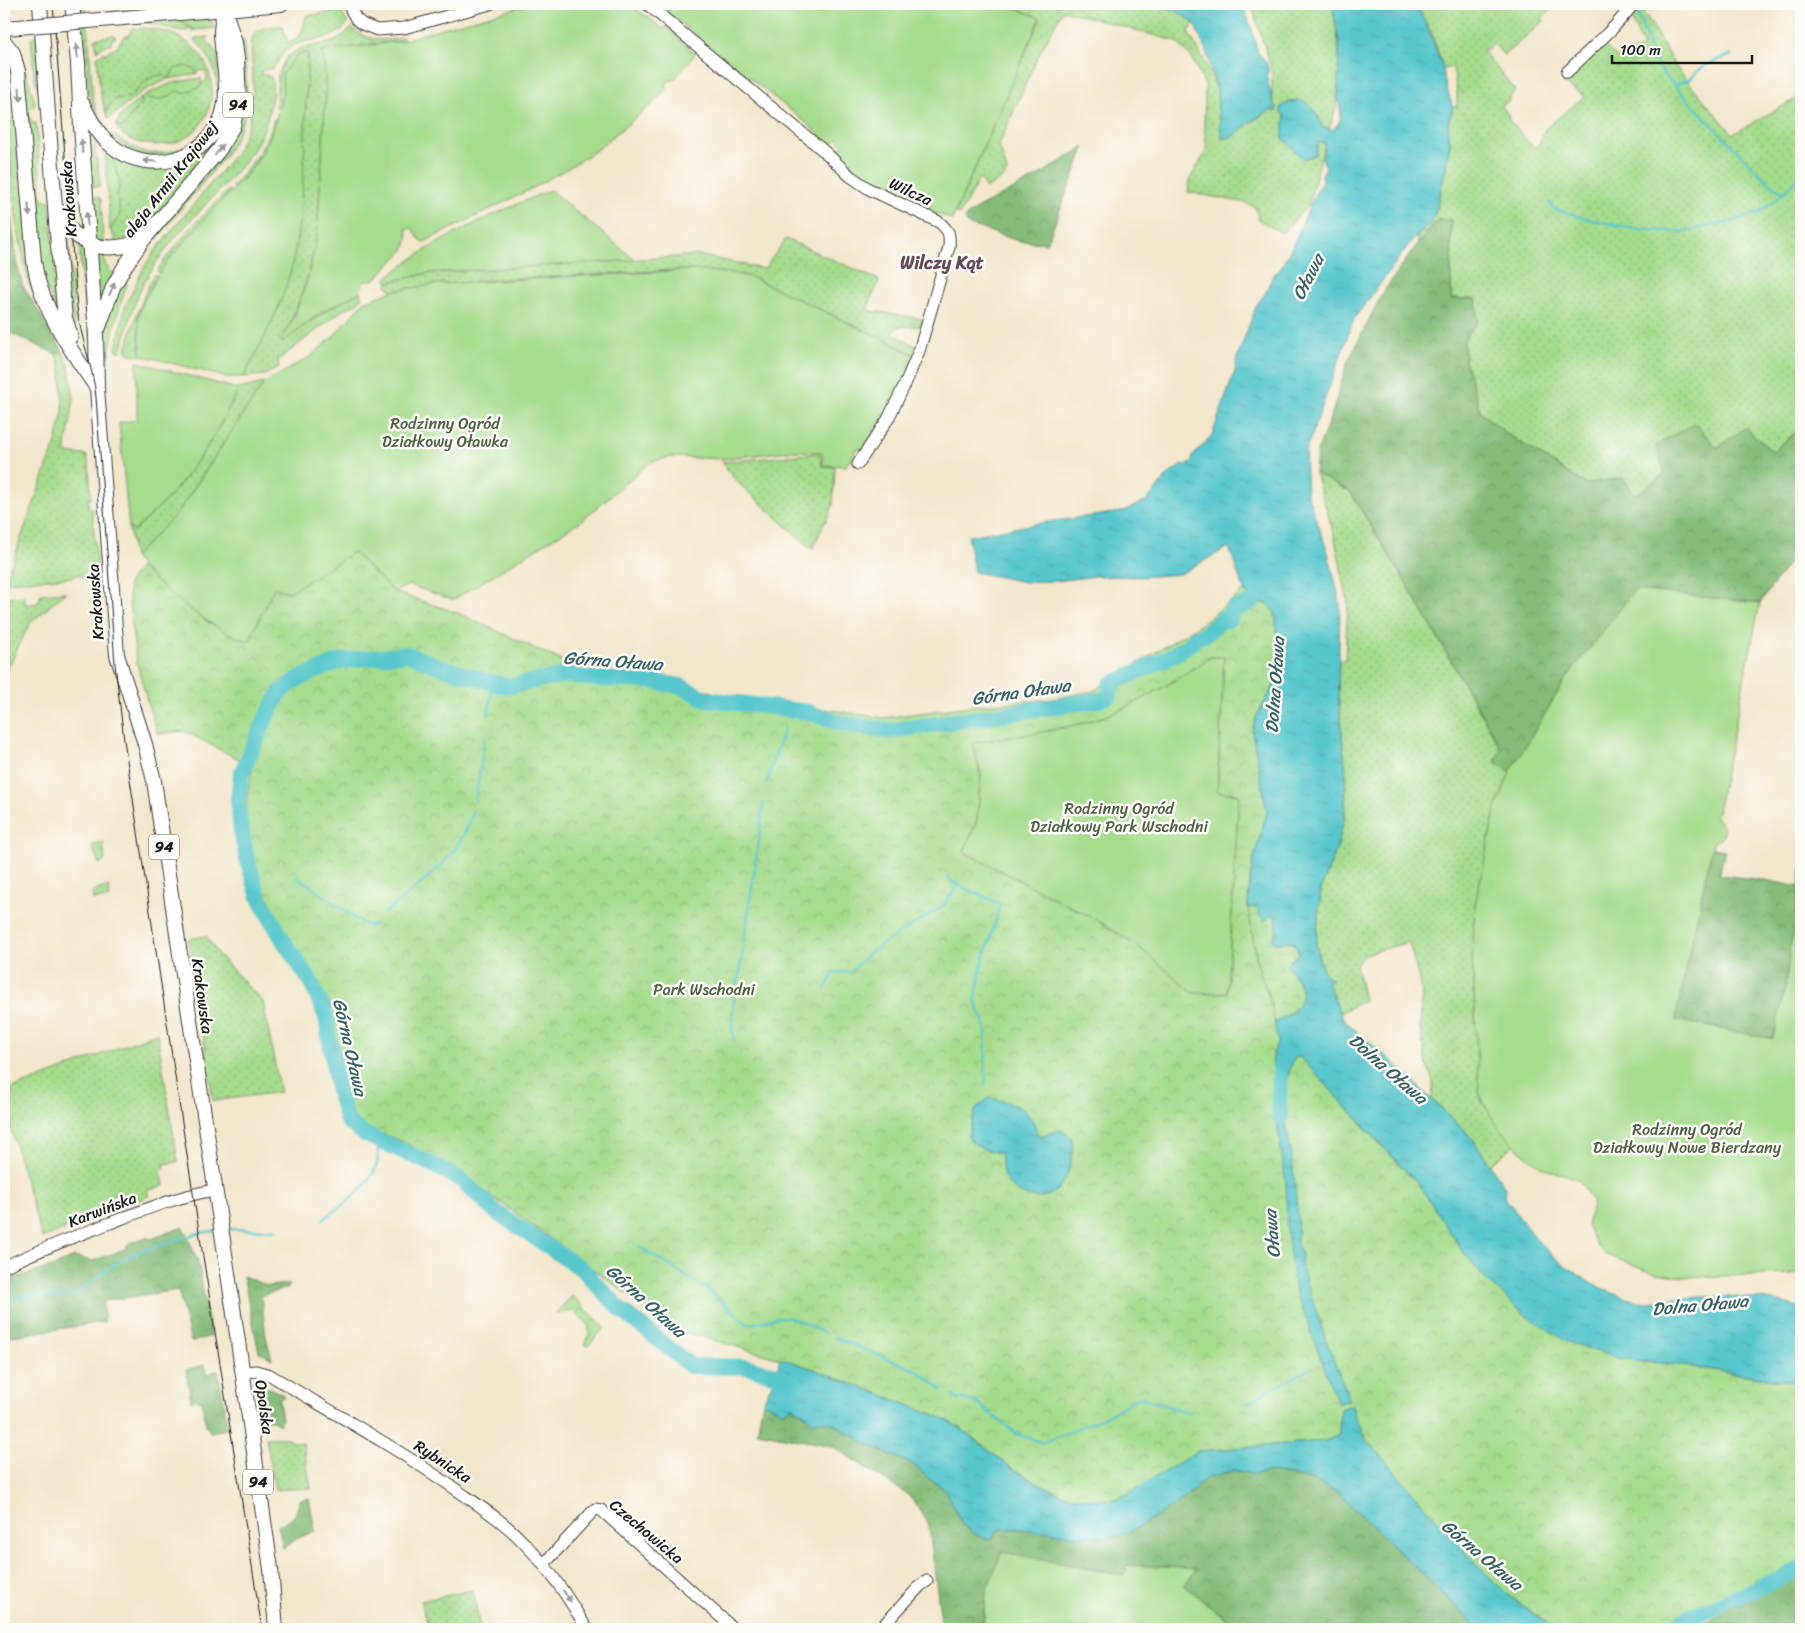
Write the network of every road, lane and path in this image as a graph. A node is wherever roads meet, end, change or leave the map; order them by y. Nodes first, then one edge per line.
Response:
1 (40, 4) edge
2 (72, 4) edge
3 (281, 4) edge
4 (348, 4) edge
5 (490, 4) edge
6 (647, 4) edge
7 (1634, 4) edge
8 (224, 6) edge
9 (11, 27) edge
10 (7, 44) edge
11 (1567, 72) dead end
12 (79, 97) junction
13 (56, 206) junction
14 (143, 240) junction
15 (89, 244) junction
16 (96, 334) junction
17 (78, 360) junction
18 (97, 388) junction
19 (858, 464) dead end
20 (215, 1190) junction
21 (4, 1266) edge
22 (242, 1372) junction
23 (544, 1564) junction
24 (927, 1581) dead end
25 (276, 1629) edge
26 (588, 1629) edge
27 (734, 1629) edge
28 (880, 1629) edge

1 - 13 main road, Krakowska
12 -> 2 main road, Krakowska
3 - 8 main road
4 - 5 street
6 - 19 street, Wilcza
7 - 11 street
8 - 9 main road, bridge
8 -> 12 main road
14 -> 8 main road, aleja Armii Krajowej / 94
10 -> 17 main road, 94
15 -> 12 main road, Krakowska
13 - 15 main road
13 - 17 main road, Krakowska
14 - 15 main road
16 -> 14 main road, aleja Armii Krajowej / 94
15 - 16 main road, Krakowska
16 - 18 main road, Krakowska / 94
17 - 18 main road, 94
18 - 20 main road, Krakowska / 94
20 - 21 street, Karwińska
20 - 22 main road, Opolska / 94
22 - 23 street, Rybnicka
22 - 25 main road, Opolska / 94
23 -> 26 street, Rybnicka
23 - 27 street, Czechowicka
24 - 28 street

